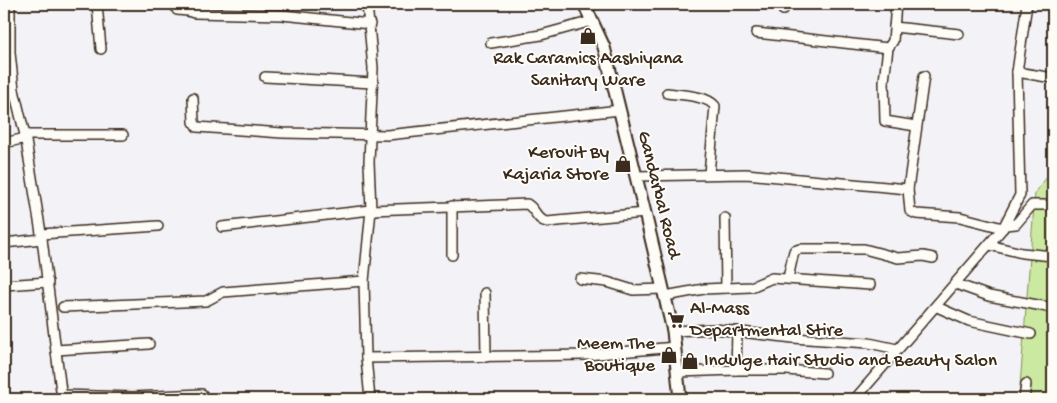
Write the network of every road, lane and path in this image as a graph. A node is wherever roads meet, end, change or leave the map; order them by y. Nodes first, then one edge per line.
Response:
1 (97, 4) edge
2 (367, 4) edge
3 (584, 4) edge
4 (896, 4) edge
5 (1027, 4) edge
6 (8, 6) edge
7 (177, 10) dead end
8 (592, 21) junction
9 (370, 24) junction
10 (894, 27) junction
11 (756, 33) dead end
12 (959, 34) dead end
13 (491, 43) dead end
14 (888, 48) junction
15 (101, 49) dead end
16 (1017, 72) junction
17 (924, 76) dead end
18 (265, 77) dead end
19 (1053, 78) edge
20 (373, 83) junction
21 (14, 90) junction
22 (4, 91) edge
23 (668, 93) dead end
24 (193, 98) dead end
25 (620, 110) junction
26 (916, 126) junction
27 (122, 135) dead end
28 (370, 135) junction
29 (26, 136) junction
30 (4, 143) edge
31 (709, 174) junction
32 (636, 176) junction
33 (908, 189) junction
34 (1053, 205) edge
35 (452, 206) junction
36 (371, 210) junction
37 (645, 213) junction
38 (725, 218) dead end
39 (158, 226) dead end
40 (1004, 226) junction
41 (222, 227) dead end
42 (42, 236) junction
43 (4, 243) edge
44 (989, 245) junction
45 (452, 255) dead end
46 (1053, 256) edge
47 (933, 258) dead end
48 (788, 278) junction
49 (580, 279) dead end
50 (364, 281) junction
51 (48, 282) junction
52 (956, 284) junction
53 (870, 285) dead end
54 (4, 286) edge
55 (726, 288) junction
56 (664, 292) junction
57 (485, 293) dead end
58 (62, 307) dead end
59 (938, 307) junction
60 (1053, 308) edge
61 (673, 331) junction
62 (737, 331) junction
63 (1031, 334) dead end
64 (149, 344) dead end
65 (674, 347) junction
66 (897, 349) junction
67 (56, 350) junction
68 (486, 357) junction
69 (366, 358) junction
70 (736, 370) junction
71 (678, 372) junction
72 (824, 373) dead end
73 (1026, 384) dead end
74 (202, 394) dead end
75 (62, 397) edge
76 (370, 399) edge
77 (680, 399) edge
78 (856, 399) edge
79 (1024, 399) edge

1 - 15 street
2 - 9 street
3 - 8 main road, Gandarbal Road
4 - 10 street
5 - 16 street
6 - 21 street
7 - 9 street
8 - 13 street
8 - 25 main road, Gandarbal Road
9 - 20 street
10 - 12 street
10 - 14 street
11 - 14 street
14 - 26 street
16 - 19 street
16 - 40 street
17 - 26 street
18 - 20 street
20 - 28 street
21 - 22 street
21 - 29 street
23 - 31 street
24 - 28 street
25 - 28 street
25 - 32 main road, Gandarbal Road
26 - 33 street
27 - 29 street
28 - 36 street
29 - 30 street
29 - 42 street
31 - 32 street
31 - 33 street
32 - 37 main road, Gandarbal Road
33 - 40 street
34 - 40 street
35 - 36 street
35 - 37 street
35 - 45 street
36 - 41 street
36 - 50 street
37 - 56 main road, Gandarbal Road
38 - 55 street
39 - 42 street
40 - 44 street
42 - 43 street
42 - 51 street
44 - 46 street
44 - 52 street
47 - 48 street
48 - 53 street
48 - 55 street
49 - 56 street
50 - 58 street
50 - 69 street
51 - 54 street
51 - 67 street
52 - 59 street
52 - 60 street
55 - 56 street
56 - 61 main road, Gandarbal Road
57 - 68 street
59 - 63 street
59 - 66 street
61 - 62 street
61 - 65 main road, Gandarbal Road
62 - 66 street
62 - 70 street
64 - 67 street
65 - 68 street
65 - 71 main road, Gandarbal Road
66 - 78 street
67 - 75 street
68 - 69 street
69 - 76 street
70 - 71 street
70 - 72 street
71 - 77 main road, Gandarbal Road
73 - 79 street
74 - 75 street

